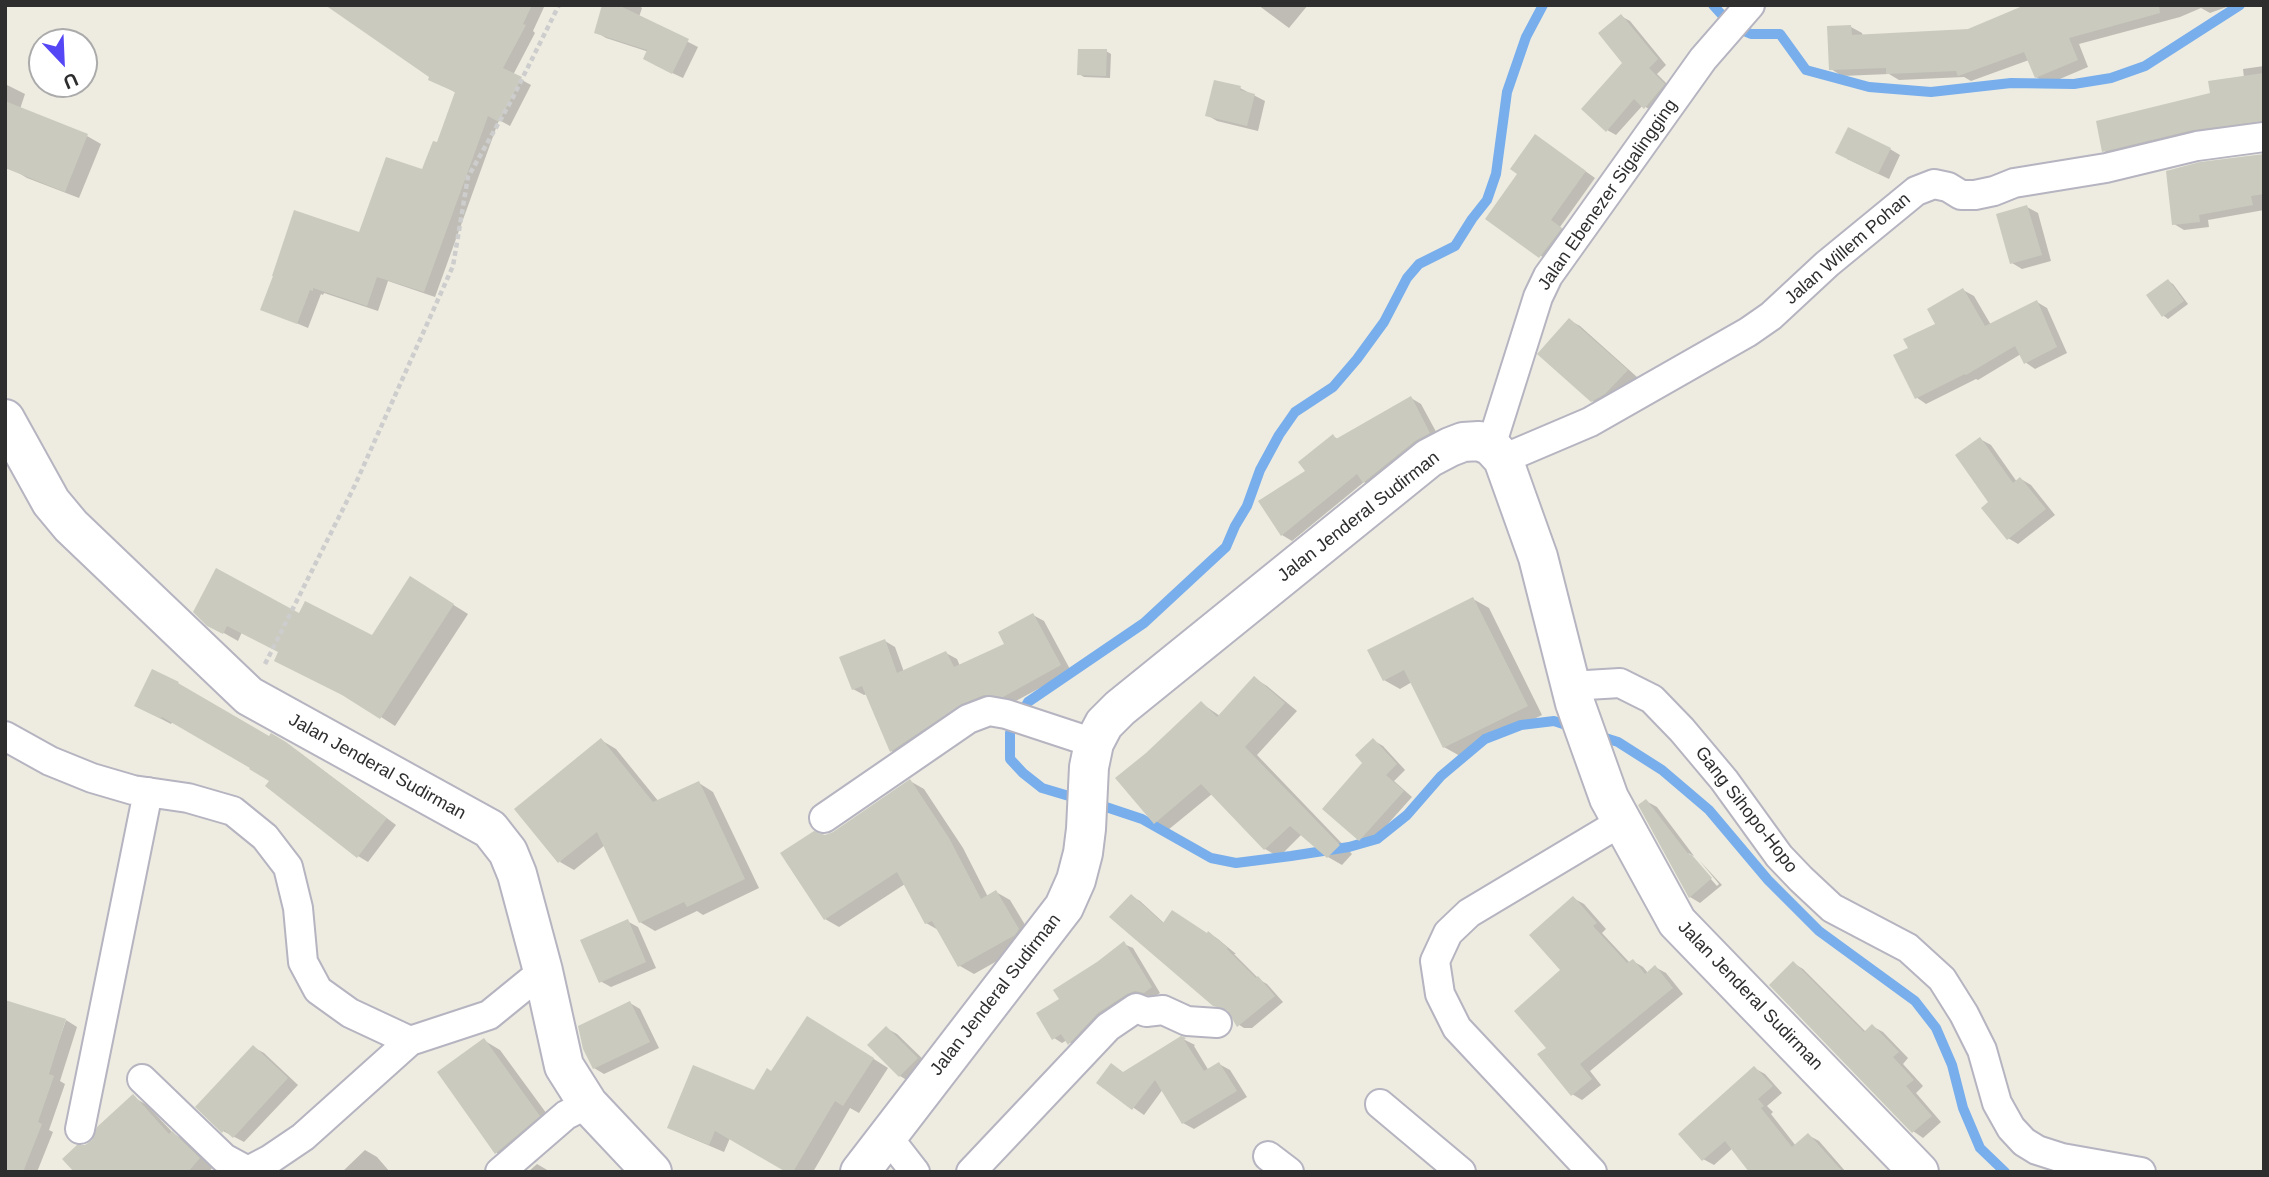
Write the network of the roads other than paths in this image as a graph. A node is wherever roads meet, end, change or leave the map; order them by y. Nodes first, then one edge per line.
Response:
1 (1749, 6) edge
2 (2264, 137) edge
3 (5, 419) edge
4 (1497, 452) junction
5 (1572, 694) junction
6 (5, 736) edge
7 (1091, 755) junction
8 (148, 792) junction
9 (1615, 810) junction
10 (824, 818) dead end
11 (543, 971) junction
12 (1217, 1023) dead end
13 (410, 1041) junction
14 (142, 1079) dead end
15 (588, 1104) junction
16 (1380, 1104) dead end
17 (80, 1129) dead end
18 (887, 1136) junction
19 (500, 1172) edge
20 (652, 1172) edge
21 (860, 1172) edge
22 (915, 1172) edge
23 (971, 1172) edge
24 (1461, 1172) edge
25 (1592, 1172) edge
26 (1919, 1172) edge
27 (2141, 1172) edge

1 - 4 street, Jalan Ebenezer Sigalingging
2 - 4 street, Jalan Willem Pohan
3 - 11 main road, Jalan Jenderal Sudirman
4 - 5 main road, Jalan Jenderal Sudirman
4 - 7 main road, Jalan Jenderal Sudirman
5 - 9 main road, Jalan Jenderal Sudirman
5 - 27 street, Gang Sihopo-Hopo
6 - 8 street
7 - 10 street
7 - 18 main road, Jalan Jenderal Sudirman
8 - 13 street
8 - 17 street
9 - 25 street
9 - 26 main road, Jalan Jenderal Sudirman
11 - 13 street
11 - 15 main road, Jalan Jenderal Sudirman
12 - 23 street
13 - 14 street
15 - 19 street
15 - 20 main road, Jalan Jenderal Sudirman
16 - 24 street
18 - 21 main road, Jalan Jenderal Sudirman
18 - 22 street

